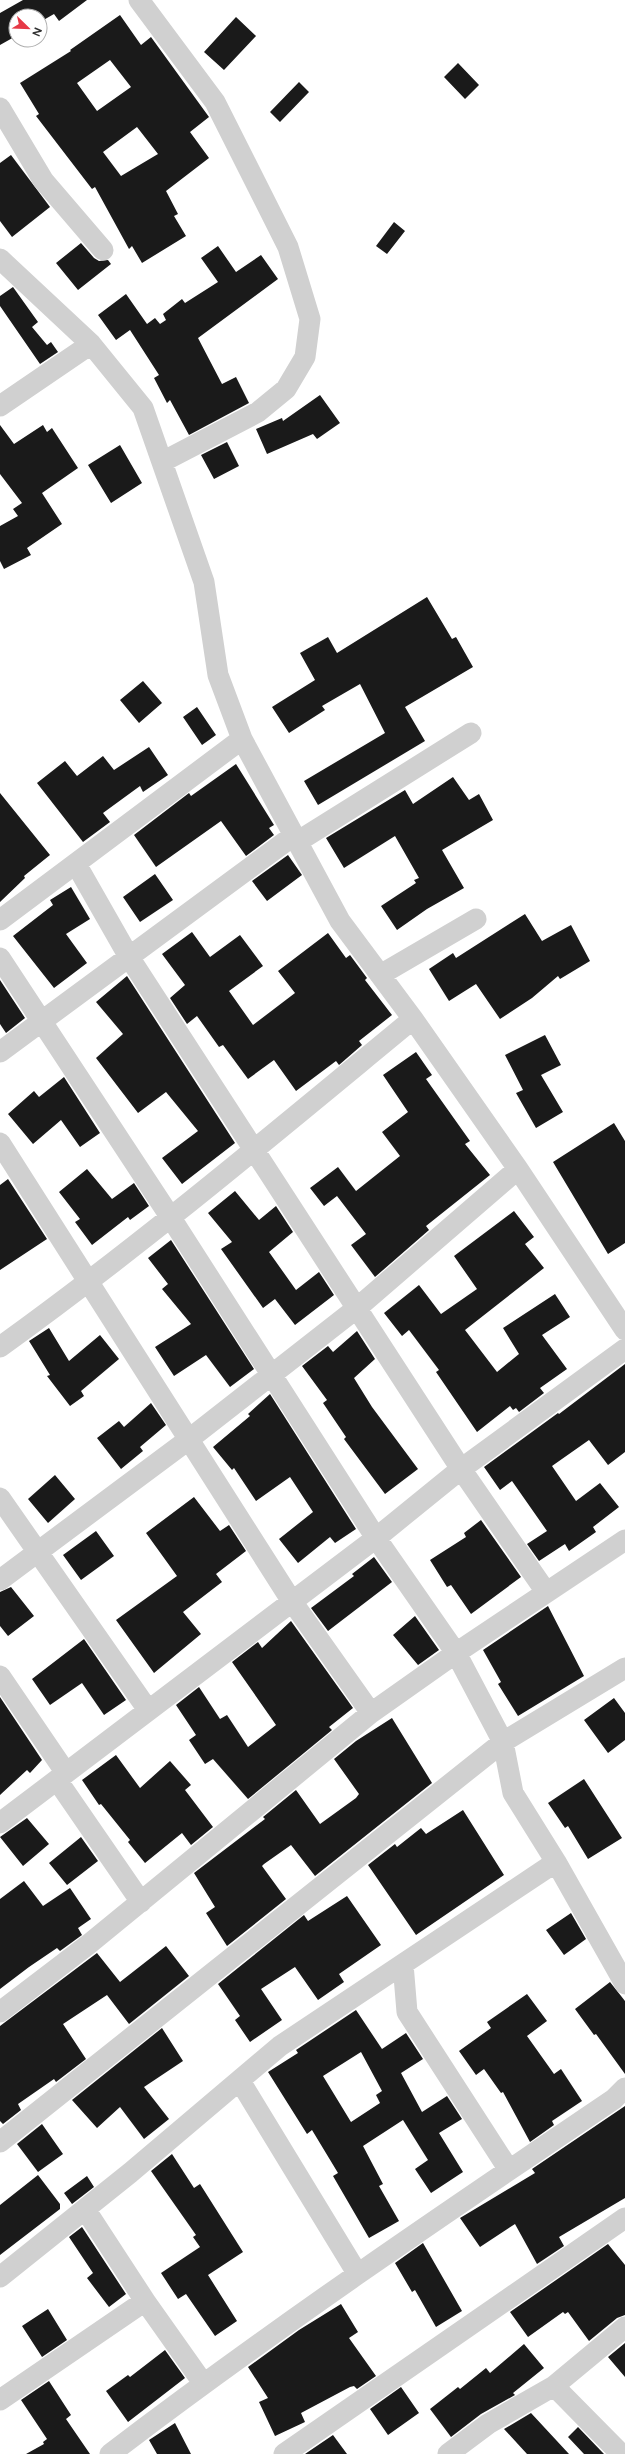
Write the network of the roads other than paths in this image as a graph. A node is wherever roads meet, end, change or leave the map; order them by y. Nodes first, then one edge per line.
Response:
1 (139, 0) edge
2 (0, 108) edge
3 (103, 250) dead end
4 (0, 259) edge
5 (92, 344) junction
6 (0, 406) edge
7 (162, 462) junction
8 (471, 733) dead end
9 (242, 739) junction
10 (295, 839) junction
11 (76, 864) junction
12 (476, 919) dead end
13 (0, 920) edge
14 (129, 957) junction
15 (0, 958) edge
16 (380, 975) junction
17 (43, 1020) junction
18 (413, 1020) junction
19 (0, 1052) edge
20 (0, 1143) edge
21 (254, 1150) junction
22 (518, 1169) junction
23 (171, 1218) junction
24 (88, 1284) junction
25 (357, 1308) junction
26 (625, 1330) edge
27 (0, 1347) edge
28 (625, 1349) edge
29 (271, 1374) junction
30 (188, 1440) junction
31 (461, 1469) junction
32 (0, 1498) edge
33 (376, 1538) junction
34 (625, 1540) edge
35 (36, 1553) junction
36 (0, 1580) edge
37 (546, 1592) junction
38 (291, 1600) junction
39 (456, 1653) junction
40 (625, 1668) edge
41 (0, 1676) edge
42 (148, 1710) junction
43 (371, 1713) junction
44 (503, 1742) junction
45 (61, 1776) junction
46 (0, 1823) edge
47 (556, 1862) junction
48 (141, 1902) junction
49 (403, 1964) junction
50 (625, 1984) edge
51 (0, 2012) edge
52 (240, 2081) junction
53 (625, 2088) edge
54 (0, 2142) edge
55 (509, 2170) junction
56 (85, 2209) junction
57 (625, 2218) edge
58 (357, 2273) junction
59 (0, 2277) edge
60 (145, 2301) junction
61 (625, 2327) edge
62 (203, 2383) junction
63 (554, 2386) junction
64 (0, 2400) edge
65 (110, 2454) edge
66 (284, 2454) edge
67 (448, 2454) edge
68 (621, 2454) edge

1 - 7 street
2 - 3 street
4 - 5 street
5 - 6 street
5 - 7 street
7 - 9 street
8 - 10 street
9 - 10 street
9 - 11 street
10 - 14 street
10 - 16 street
11 - 13 street
11 - 14 street
12 - 16 street
14 - 17 street
14 - 21 street
15 - 17 street
16 - 18 street
17 - 19 street
17 - 23 street
18 - 21 street
18 - 22 street
20 - 24 street
21 - 23 street
21 - 25 street
22 - 25 street
22 - 26 street
23 - 24 street
23 - 29 street
24 - 27 street
24 - 30 street
25 - 29 street
25 - 31 street
28 - 31 street
29 - 30 street
29 - 33 street
30 - 35 street
30 - 38 street
31 - 33 street
31 - 37 street
32 - 35 street
33 - 38 street
33 - 39 street
34 - 37 street
35 - 36 street
35 - 42 street
37 - 39 street
38 - 42 street
38 - 43 street
39 - 43 street
39 - 44 street
40 - 44 street
41 - 45 street
42 - 45 street
43 - 48 street
44 - 47 street
44 - 54 street
45 - 46 street
45 - 48 street
47 - 49 street
47 - 50 street
48 - 51 street
49 - 52 street
49 - 55 street
52 - 56 street
52 - 58 street
53 - 55 street
55 - 58 street
56 - 59 street
56 - 60 street
57 - 66 street
58 - 62 street
60 - 62 street
60 - 64 street
61 - 63 street
62 - 65 street
63 - 67 street
63 - 68 street

